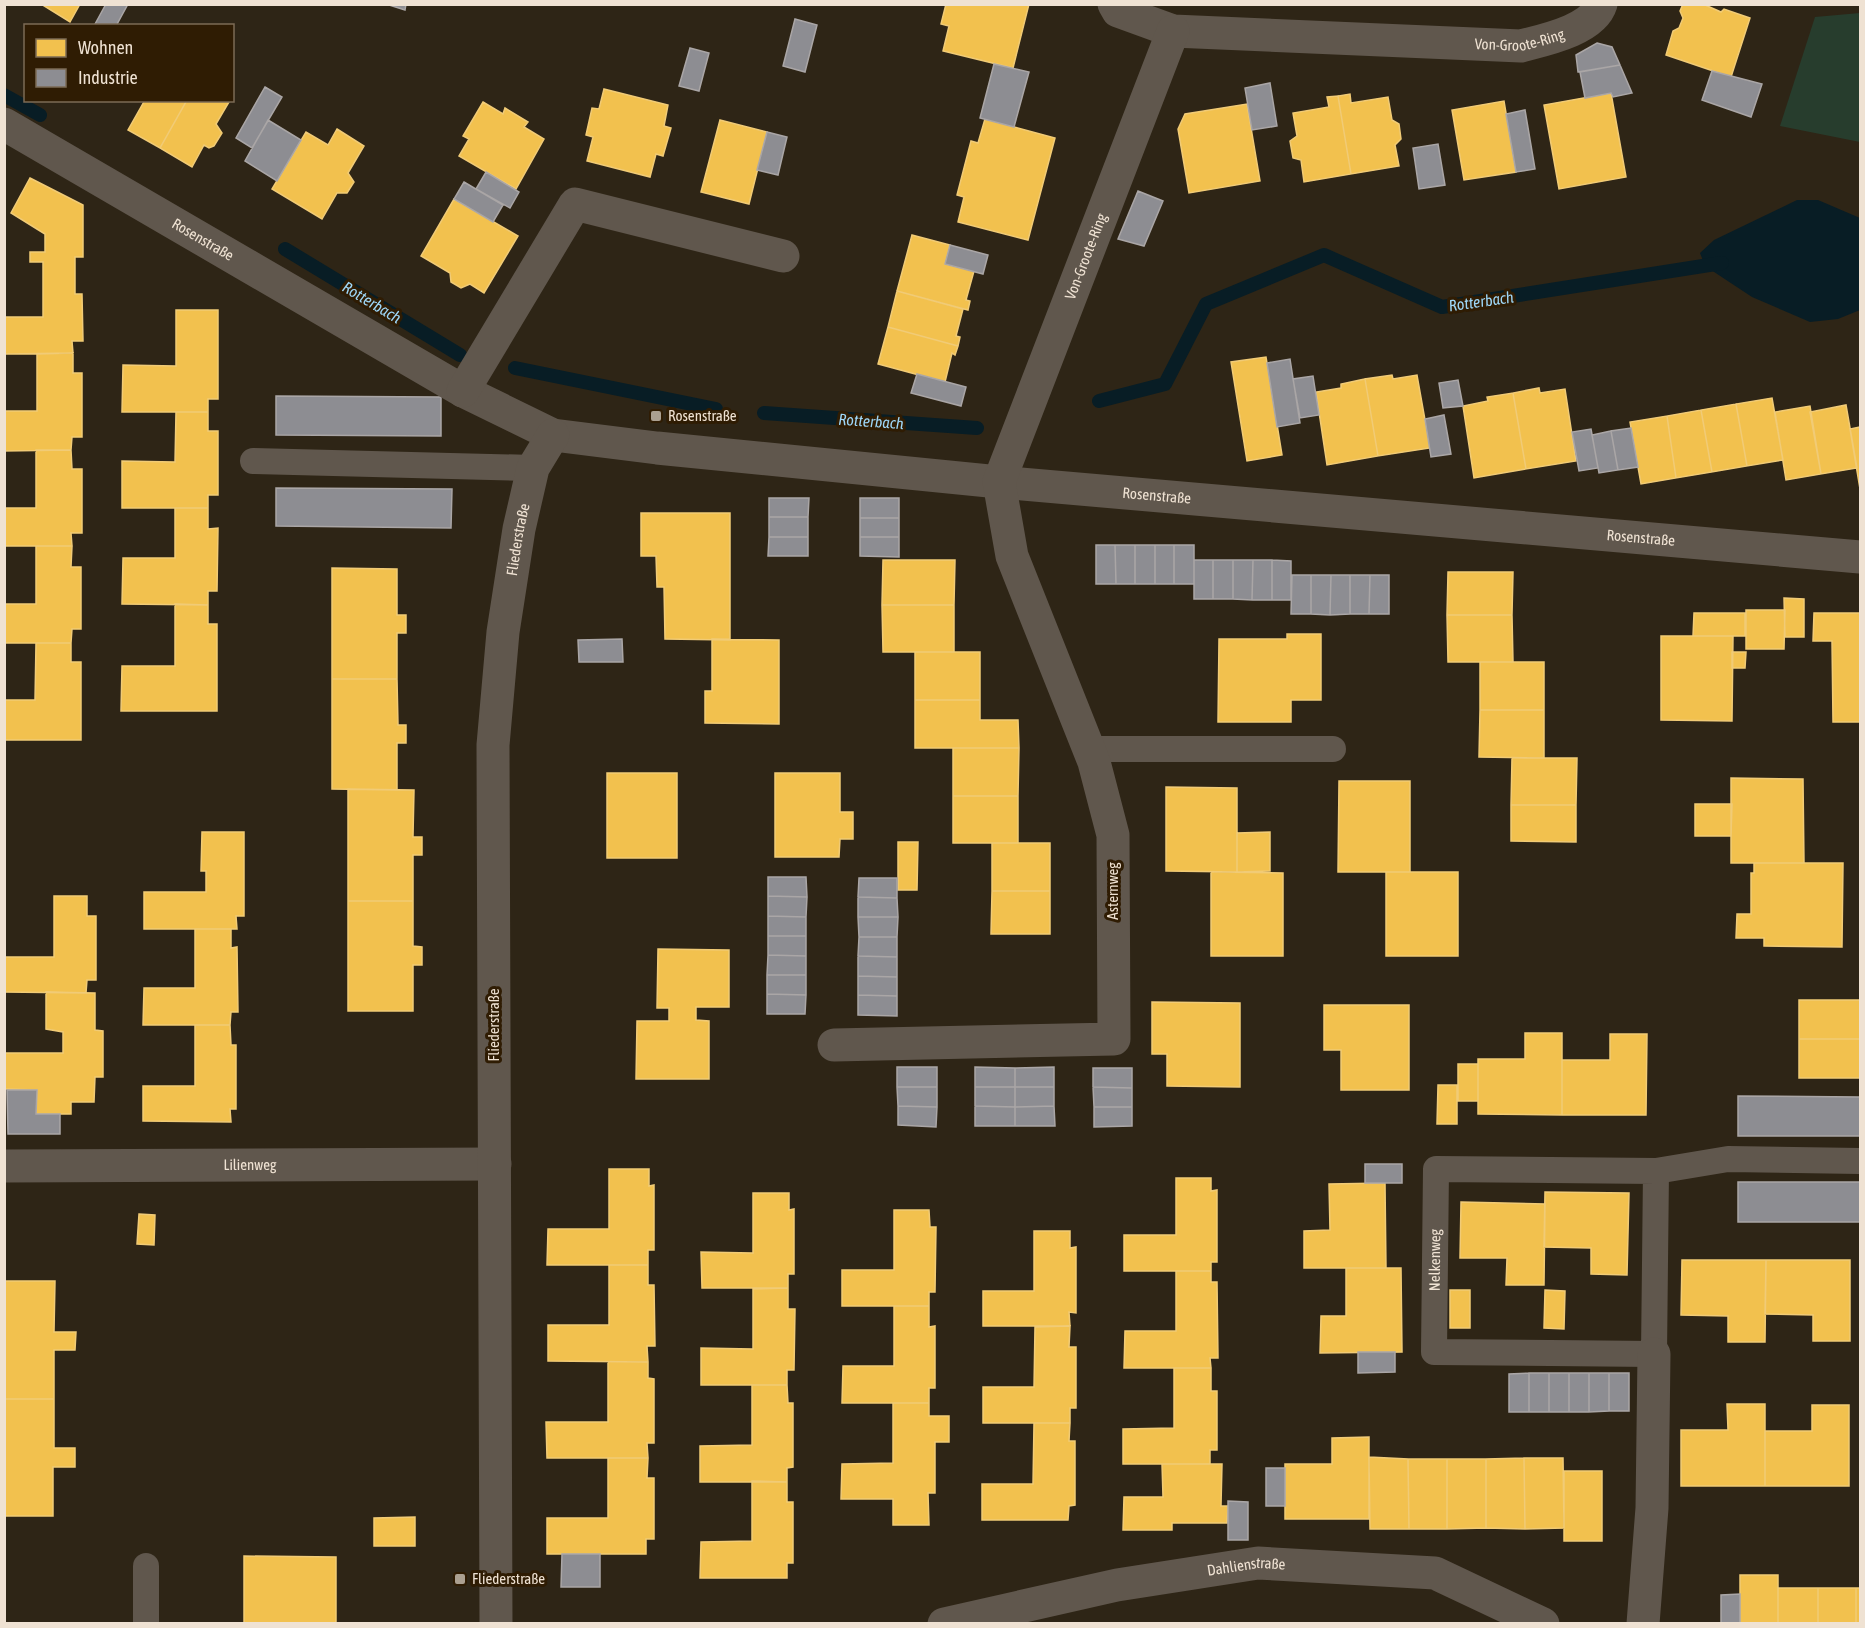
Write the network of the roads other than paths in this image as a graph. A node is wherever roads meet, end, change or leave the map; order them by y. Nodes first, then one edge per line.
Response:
1 (1114, 4) edge
2 (1601, 4) edge
3 (1173, 31) junction
4 (4, 124) edge
5 (783, 256) dead end
6 (463, 391) junction
7 (553, 435) junction
8 (253, 461) dead end
9 (533, 468) junction
10 (999, 482) junction
11 (1860, 557) edge
12 (1333, 748) dead end
13 (1089, 749) junction
14 (834, 1045) dead end
15 (1860, 1161) edge
16 (495, 1164) junction
17 (4, 1166) edge
18 (1656, 1171) junction
19 (1654, 1354) junction
20 (146, 1566) dead end
21 (146, 1623) edge
22 (496, 1623) edge
23 (944, 1623) edge
24 (1543, 1623) edge
25 (1643, 1623) edge

1 - 3 street, Von-Groote-Ring
2 - 3 street, Von-Groote-Ring
3 - 10 street, Von-Groote-Ring
4 - 6 street, Rosenstraße
5 - 6 street
6 - 7 street, Rosenstraße
7 - 9 street, Fliederstraße
7 - 10 street, Rosenstraße
8 - 9 lane
9 - 16 street, Fliederstraße
10 - 11 street, Rosenstraße
10 - 13 street, Asternweg
12 - 13 lane
13 - 14 street, Asternweg
15 - 18 lane, Nelkenweg
16 - 17 street, Lilienweg
16 - 22 street, Fliederstraße
18 - 19 lane
18 - 19 lane, Nelkenweg
19 - 25 street
20 - 21 lane
23 - 24 street, Dahlienstraße

